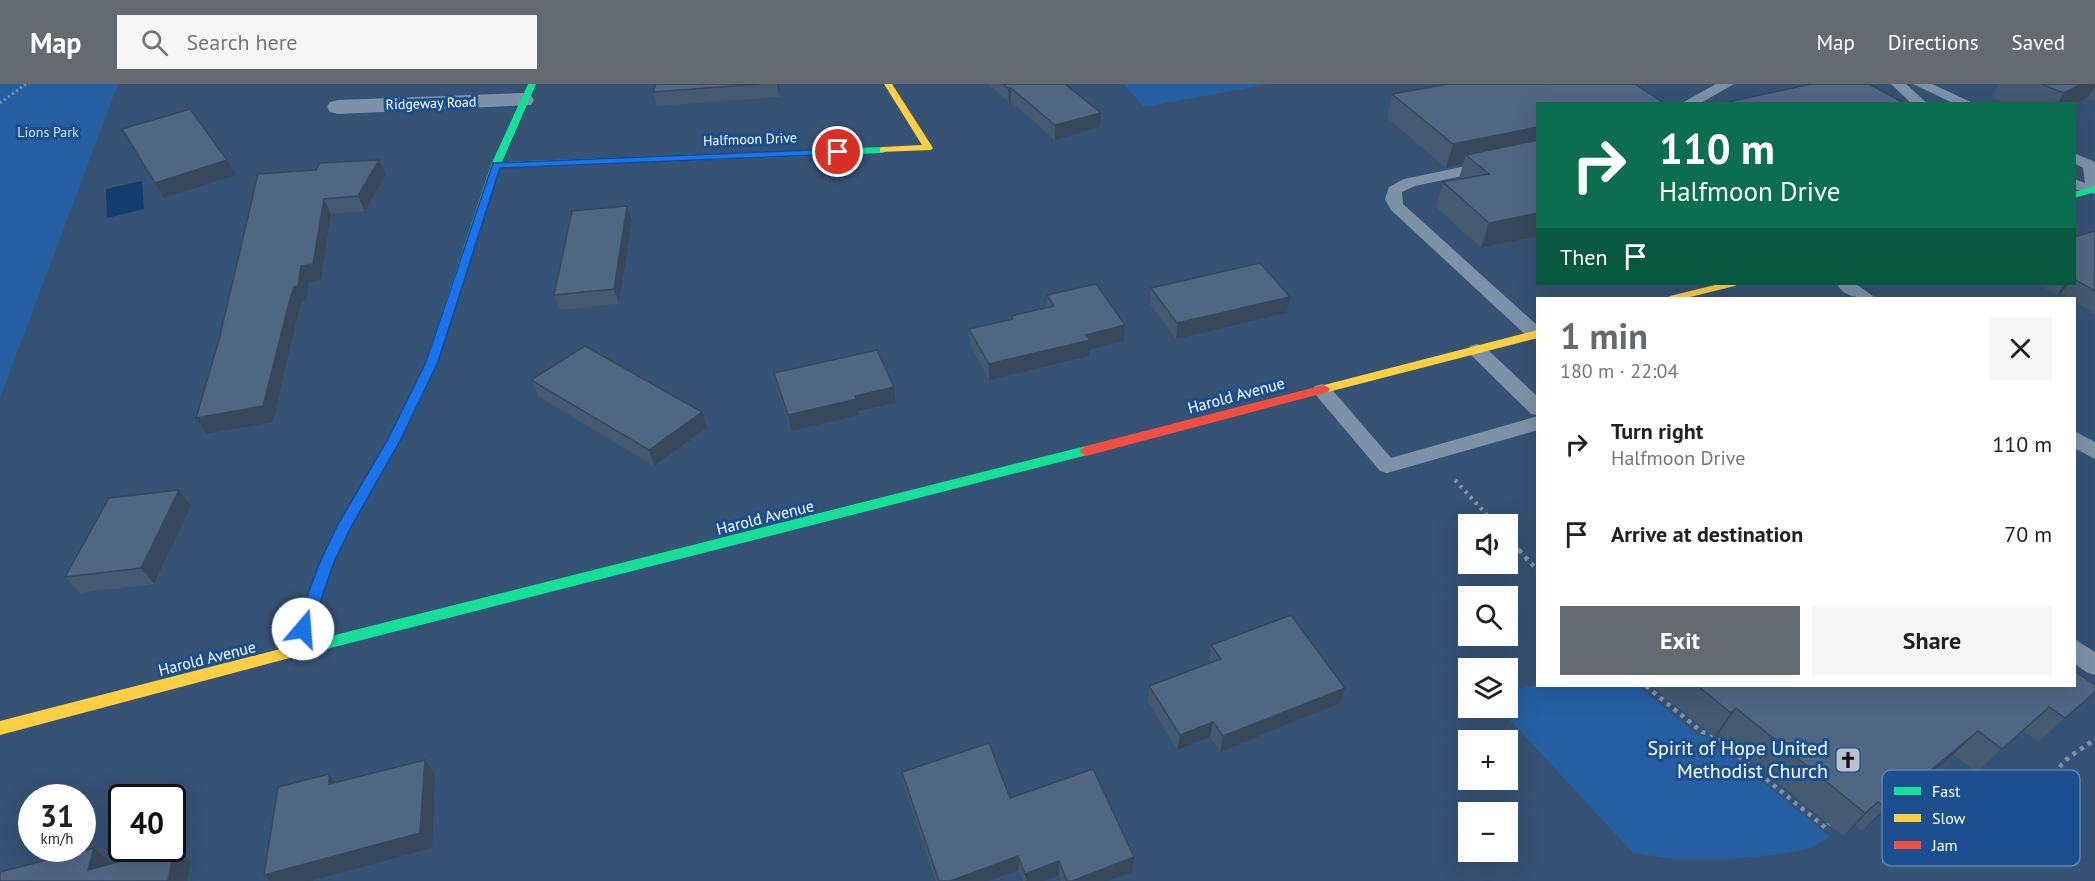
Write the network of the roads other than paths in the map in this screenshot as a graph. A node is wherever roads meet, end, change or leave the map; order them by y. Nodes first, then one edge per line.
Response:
1 (888, 84) edge
2 (1727, 84) edge
3 (1898, 84) edge
4 (1920, 84) edge
5 (527, 92) edge
6 (1691, 102) edge
7 (1919, 102) edge
8 (1963, 102) edge
9 (338, 107) dead end
10 (1536, 155) edge
11 (2076, 158) edge
12 (496, 165) junction
13 (2086, 190) edge
14 (1727, 285) edge
15 (1847, 285) edge
16 (1678, 297) edge
17 (1865, 297) edge
18 (1536, 334) edge
19 (1477, 350) junction
20 (1322, 390) junction
21 (1536, 407) edge
22 (1536, 424) edge
23 (2076, 439) edge
24 (2095, 452) edge
25 (296, 651) junction
26 (2076, 651) edge
27 (2095, 665) edge
28 (0, 728) edge

1 - 12 street, Halfmoon Drive
2 - 6 lane
3 - 7 lane
4 - 8 lane
5 - 9 street, Ridgeway Road
5 - 12 street, Ridgeway Road
10 - 18 lane
11 - 13 lane
12 - 25 street, Ridgeway Road
14 - 16 street
15 - 17 lane
18 - 19 street, Harold Avenue
19 - 20 street, Harold Avenue
19 - 21 lane
20 - 22 lane
20 - 25 street, Harold Avenue
23 - 24 lane
25 - 28 street, Harold Avenue
26 - 27 lane

